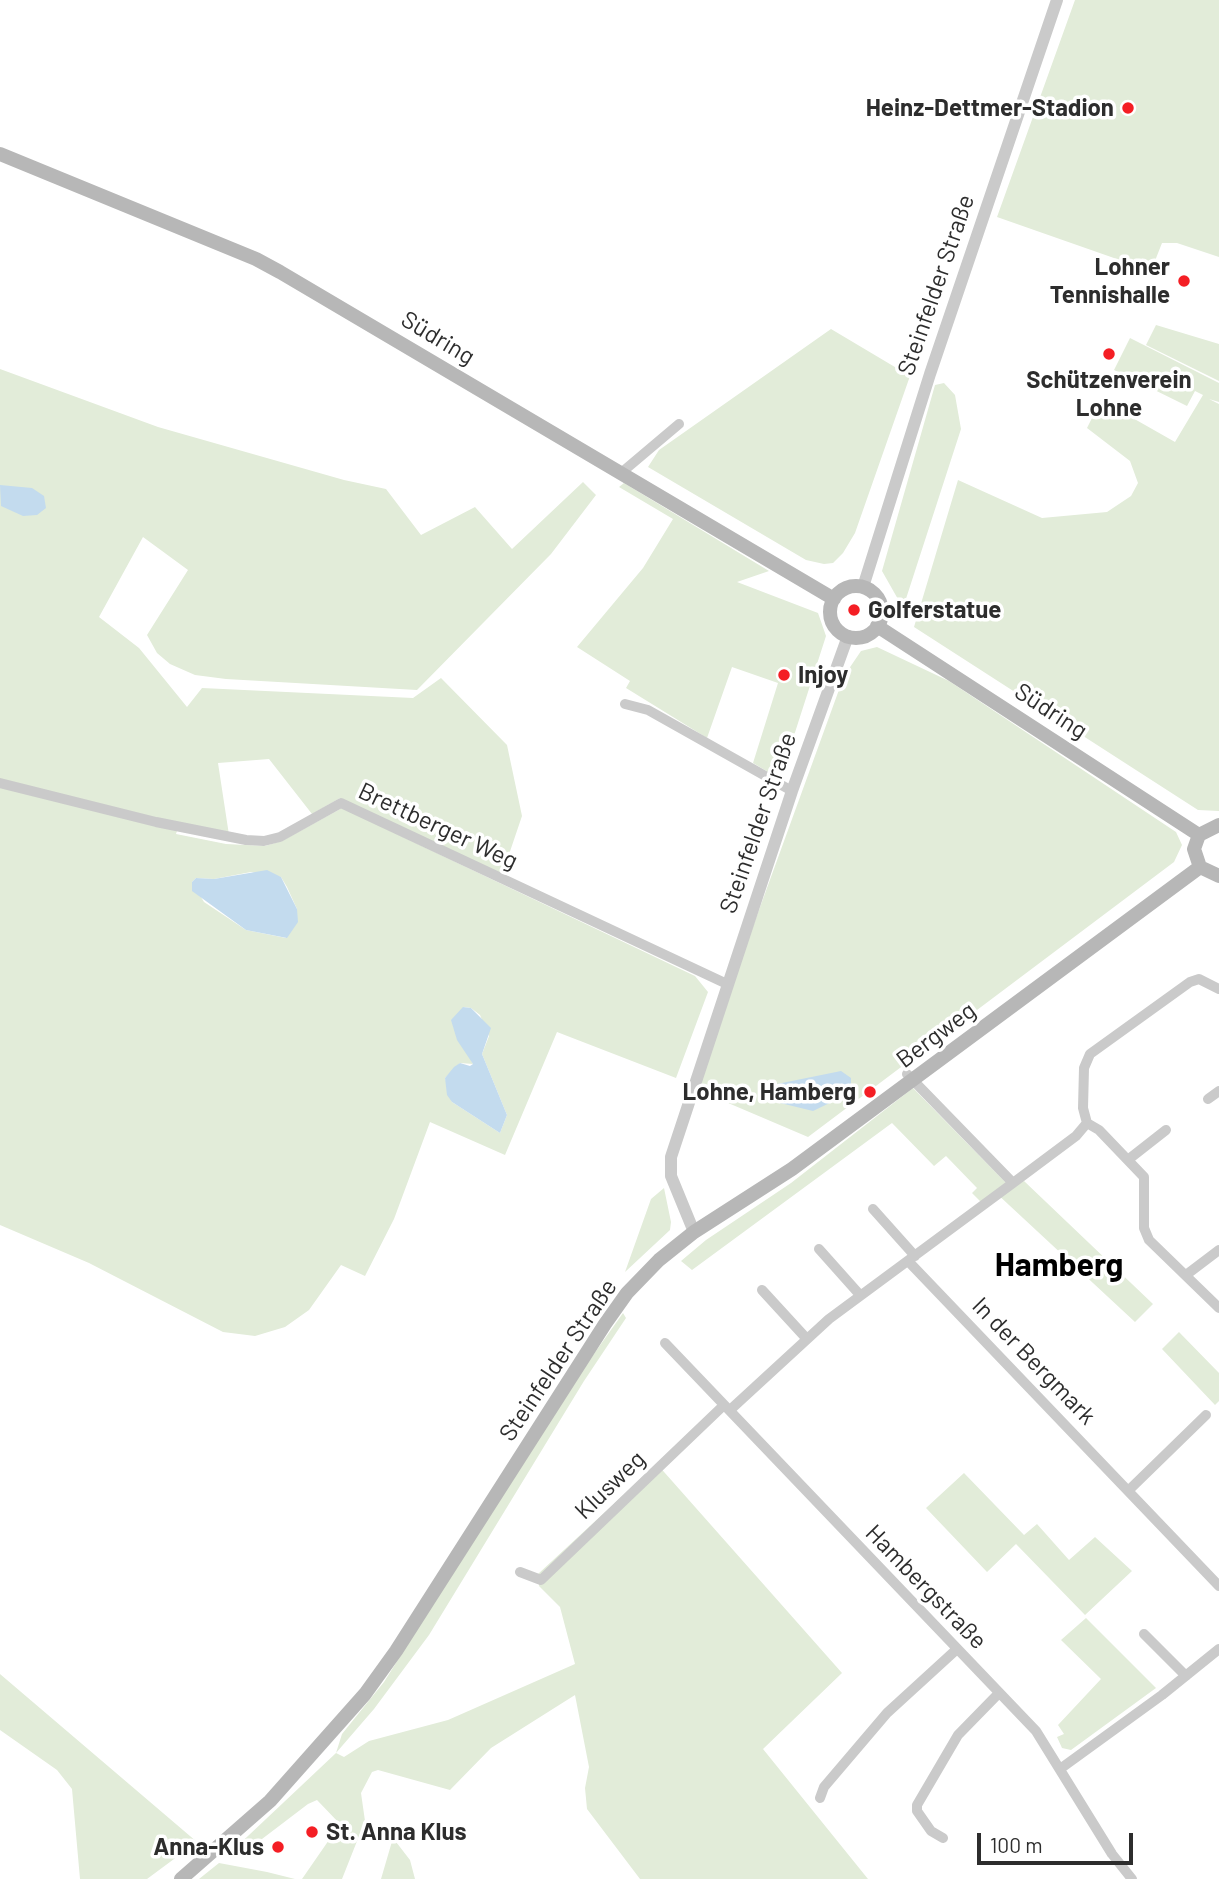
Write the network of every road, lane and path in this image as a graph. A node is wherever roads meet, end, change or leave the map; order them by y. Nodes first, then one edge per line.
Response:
1 (1057, 0) edge
2 (0, 154) edge
3 (679, 425) dead end
4 (621, 473) junction
5 (863, 587) junction
6 (834, 599) junction
7 (877, 626) junction
8 (848, 636) junction
9 (625, 704) dead end
10 (0, 783) edge
11 (792, 791) junction
12 (1219, 825) edge
13 (1199, 835) junction
14 (1200, 867) junction
15 (1219, 876) edge
16 (727, 984) junction
17 (1219, 989) edge
18 (910, 1078) junction
19 (1219, 1091) edge
20 (1208, 1099) dead end
21 (1087, 1123) junction
22 (1166, 1130) dead end
23 (1129, 1158) junction
24 (1013, 1183) junction
25 (873, 1209) dead end
26 (694, 1232) junction
27 (819, 1249) dead end
28 (1219, 1250) edge
29 (912, 1258) junction
30 (1186, 1275) junction
31 (762, 1290) dead end
32 (860, 1295) junction
33 (1219, 1308) edge
34 (806, 1338) junction
35 (665, 1343) dead end
36 (727, 1407) junction
37 (1206, 1415) dead end
38 (1129, 1490) junction
39 (520, 1572) dead end
40 (1219, 1586) edge
41 (1144, 1634) dead end
42 (957, 1649) junction
43 (1219, 1650) edge
44 (1186, 1676) junction
45 (999, 1693) junction
46 (1060, 1769) junction
47 (820, 1798) dead end
48 (943, 1839) dead end
49 (181, 1879) edge
50 (1132, 1879) edge

1 - 5 street, Steinfelder Straße
2 - 4 main road, Südring
3 - 4 street
4 - 6 main road, Südring
5 - 6 main road
5 - 7 main road
6 - 8 main road
7 - 8 main road
7 - 13 main road, Südring
8 - 11 street, Steinfelder Straße
9 - 11 street
10 - 16 street, Brettberger Weg
11 - 16 street, Steinfelder Straße
12 - 13 main road
13 - 14 main road
14 - 15 main road
14 - 18 main road, Bergweg
16 - 26 street, Steinfelder Straße
17 - 21 street
18 - 24 street
18 - 26 main road, Bergweg
19 - 20 street
21 - 23 street
21 - 24 street
22 - 23 street
23 - 30 street
24 - 29 street
25 - 29 street, In der Bergmark
26 - 49 main road, Steinfelder Straße
27 - 32 street
28 - 30 street
29 - 32 street
29 - 38 street, In der Bergmark
30 - 33 street
31 - 34 street
32 - 34 street
34 - 36 street
35 - 36 street, Hambergstraße
36 - 39 street, Klusweg
36 - 42 street, Hambergstraße
37 - 38 street
38 - 40 street, In der Bergmark
41 - 44 street
42 - 45 street, Hambergstraße
42 - 47 street
43 - 44 street
44 - 46 street
45 - 46 street, Hambergstraße
45 - 48 street
46 - 50 street, Hambergstraße

